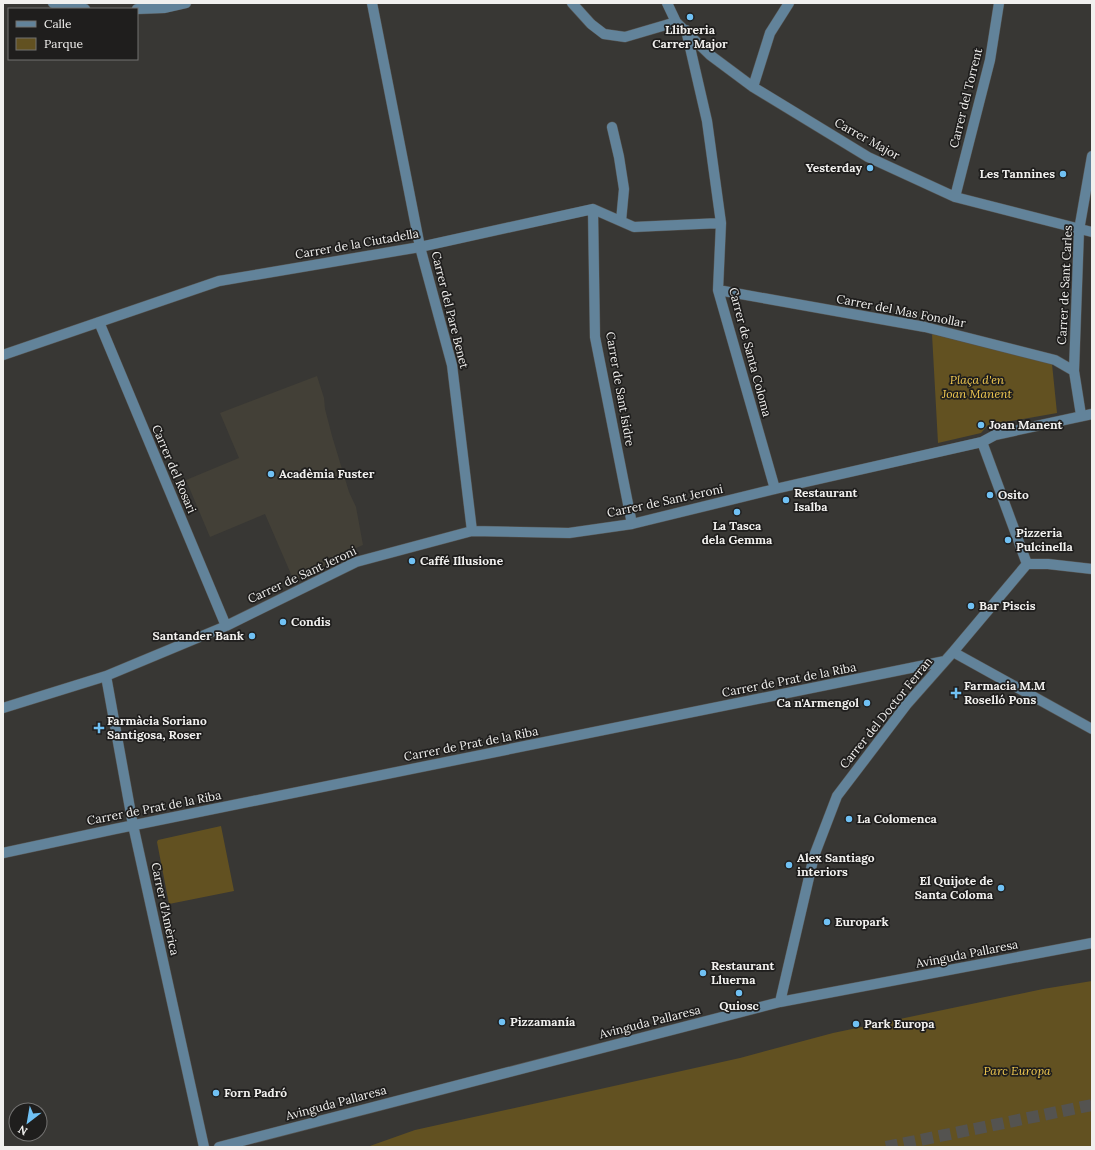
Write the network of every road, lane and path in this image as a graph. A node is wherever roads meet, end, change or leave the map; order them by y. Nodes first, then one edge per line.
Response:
1 (53, 3) edge
2 (186, 3) edge
3 (372, 3) edge
4 (572, 3) edge
5 (667, 3) edge
6 (789, 3) edge
7 (999, 3) edge
8 (80, 8) edge
9 (138, 9) edge
10 (676, 22) junction
11 (686, 30) junction
12 (753, 86) junction
13 (612, 127) dead end
14 (1092, 156) edge
15 (955, 197) junction
16 (593, 209) junction
17 (621, 221) junction
18 (721, 223) junction
19 (1079, 230) junction
20 (1092, 232) edge
21 (420, 247) junction
22 (718, 290) junction
23 (99, 322) junction
24 (3, 355) edge
25 (1074, 371) junction
26 (1092, 414) edge
27 (1081, 415) junction
28 (982, 442) junction
29 (775, 489) junction
30 (632, 524) junction
31 (472, 531) junction
32 (1027, 564) junction
33 (1092, 569) edge
34 (226, 626) junction
35 (953, 652) junction
36 (945, 661) junction
37 (106, 676) junction
38 (3, 708) edge
39 (1092, 729) edge
40 (133, 825) junction
41 (3, 853) edge
42 (1092, 942) edge
43 (780, 1002) junction
44 (204, 1147) edge
45 (219, 1147) edge

1 - 8 street
2 - 9 street
3 - 21 street, Carrer del Pare Benet
4 - 10 street
5 - 10 street, Carrer Major
6 - 12 street
7 - 15 street, Carrer del Torrent
10 - 11 street, Carrer Major
11 - 12 street, Carrer Major
11 - 18 street, Carrer de Santa Coloma
12 - 15 street, Carrer Major
13 - 17 street
14 - 19 street, Carrer de Sant Carles
15 - 19 street, Carrer Major
16 - 17 street
16 - 21 street, Carrer de la Ciutadella
16 - 30 street, Carrer de Sant Isidre
17 - 18 street
18 - 22 street, Carrer de Santa Coloma
19 - 20 street, Carrer Major
19 - 25 street, Carrer de Sant Carles
21 - 23 street, Carrer de la Ciutadella
21 - 31 street, Carrer del Pare Benet
22 - 25 street, Carrer del Mas Fonollar
22 - 29 street, Carrer de Santa Coloma
23 - 24 street, Carrer de la Ciutadella
23 - 34 street, Carrer del Rosari
25 - 27 street, Carrer de Sant Carles
26 - 27 street, Carrer de Sant Jeroni
27 - 28 street, Carrer de Sant Jeroni
28 - 29 street, Carrer de Sant Jeroni
28 - 32 street
29 - 30 street, Carrer de Sant Jeroni
30 - 31 street, Carrer de Sant Jeroni
31 - 34 street, Carrer de Sant Jeroni
32 - 33 street
32 - 35 street, Carrer del Doctor Ferran
34 - 37 street, Carrer de Sant Jeroni
35 - 36 street, Carrer del Doctor Ferran
35 - 39 street
36 - 40 street, Carrer de Prat de la Riba
36 - 43 street, Carrer del Doctor Ferran
37 - 38 street, Carrer de Sant Jeroni
37 - 40 street, Carrer d'Amèrica
40 - 41 street, Carrer de Prat de la Riba
40 - 44 street, Carrer d'Amèrica
42 - 43 street, Avinguda Pallaresa
43 - 45 street, Avinguda Pallaresa

